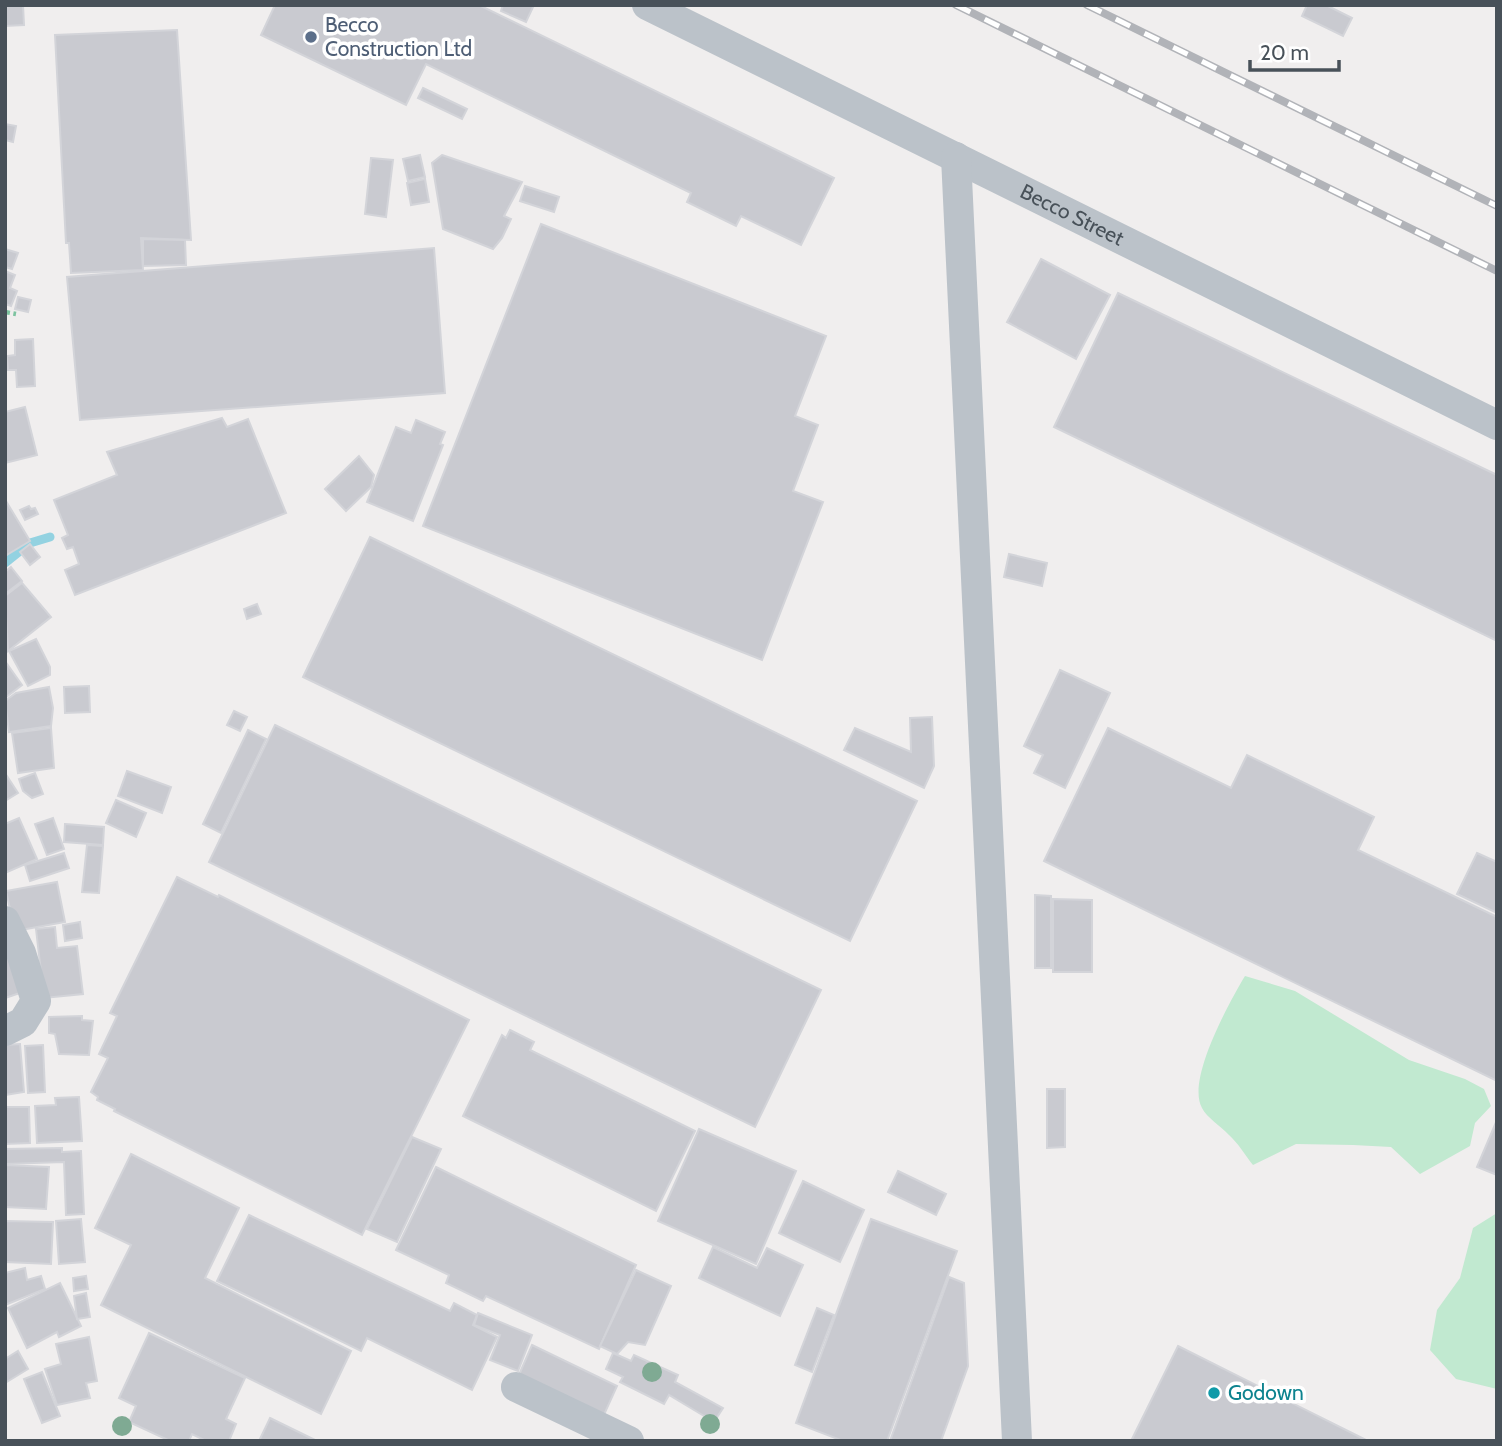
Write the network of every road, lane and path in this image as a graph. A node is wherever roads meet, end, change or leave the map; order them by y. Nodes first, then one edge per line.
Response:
1 (647, 5) edge
2 (956, 157) junction
3 (5, 312) edge
4 (16, 314) dead end
5 (1497, 425) edge
6 (5, 921) edge
7 (5, 1031) edge
8 (516, 1387) dead end
9 (629, 1441) edge
10 (1017, 1441) edge

1 - 2 street, Becco Street
2 - 5 street, Becco Street
2 - 10 street
3 - 4 path
6 - 7 street
8 - 9 street

